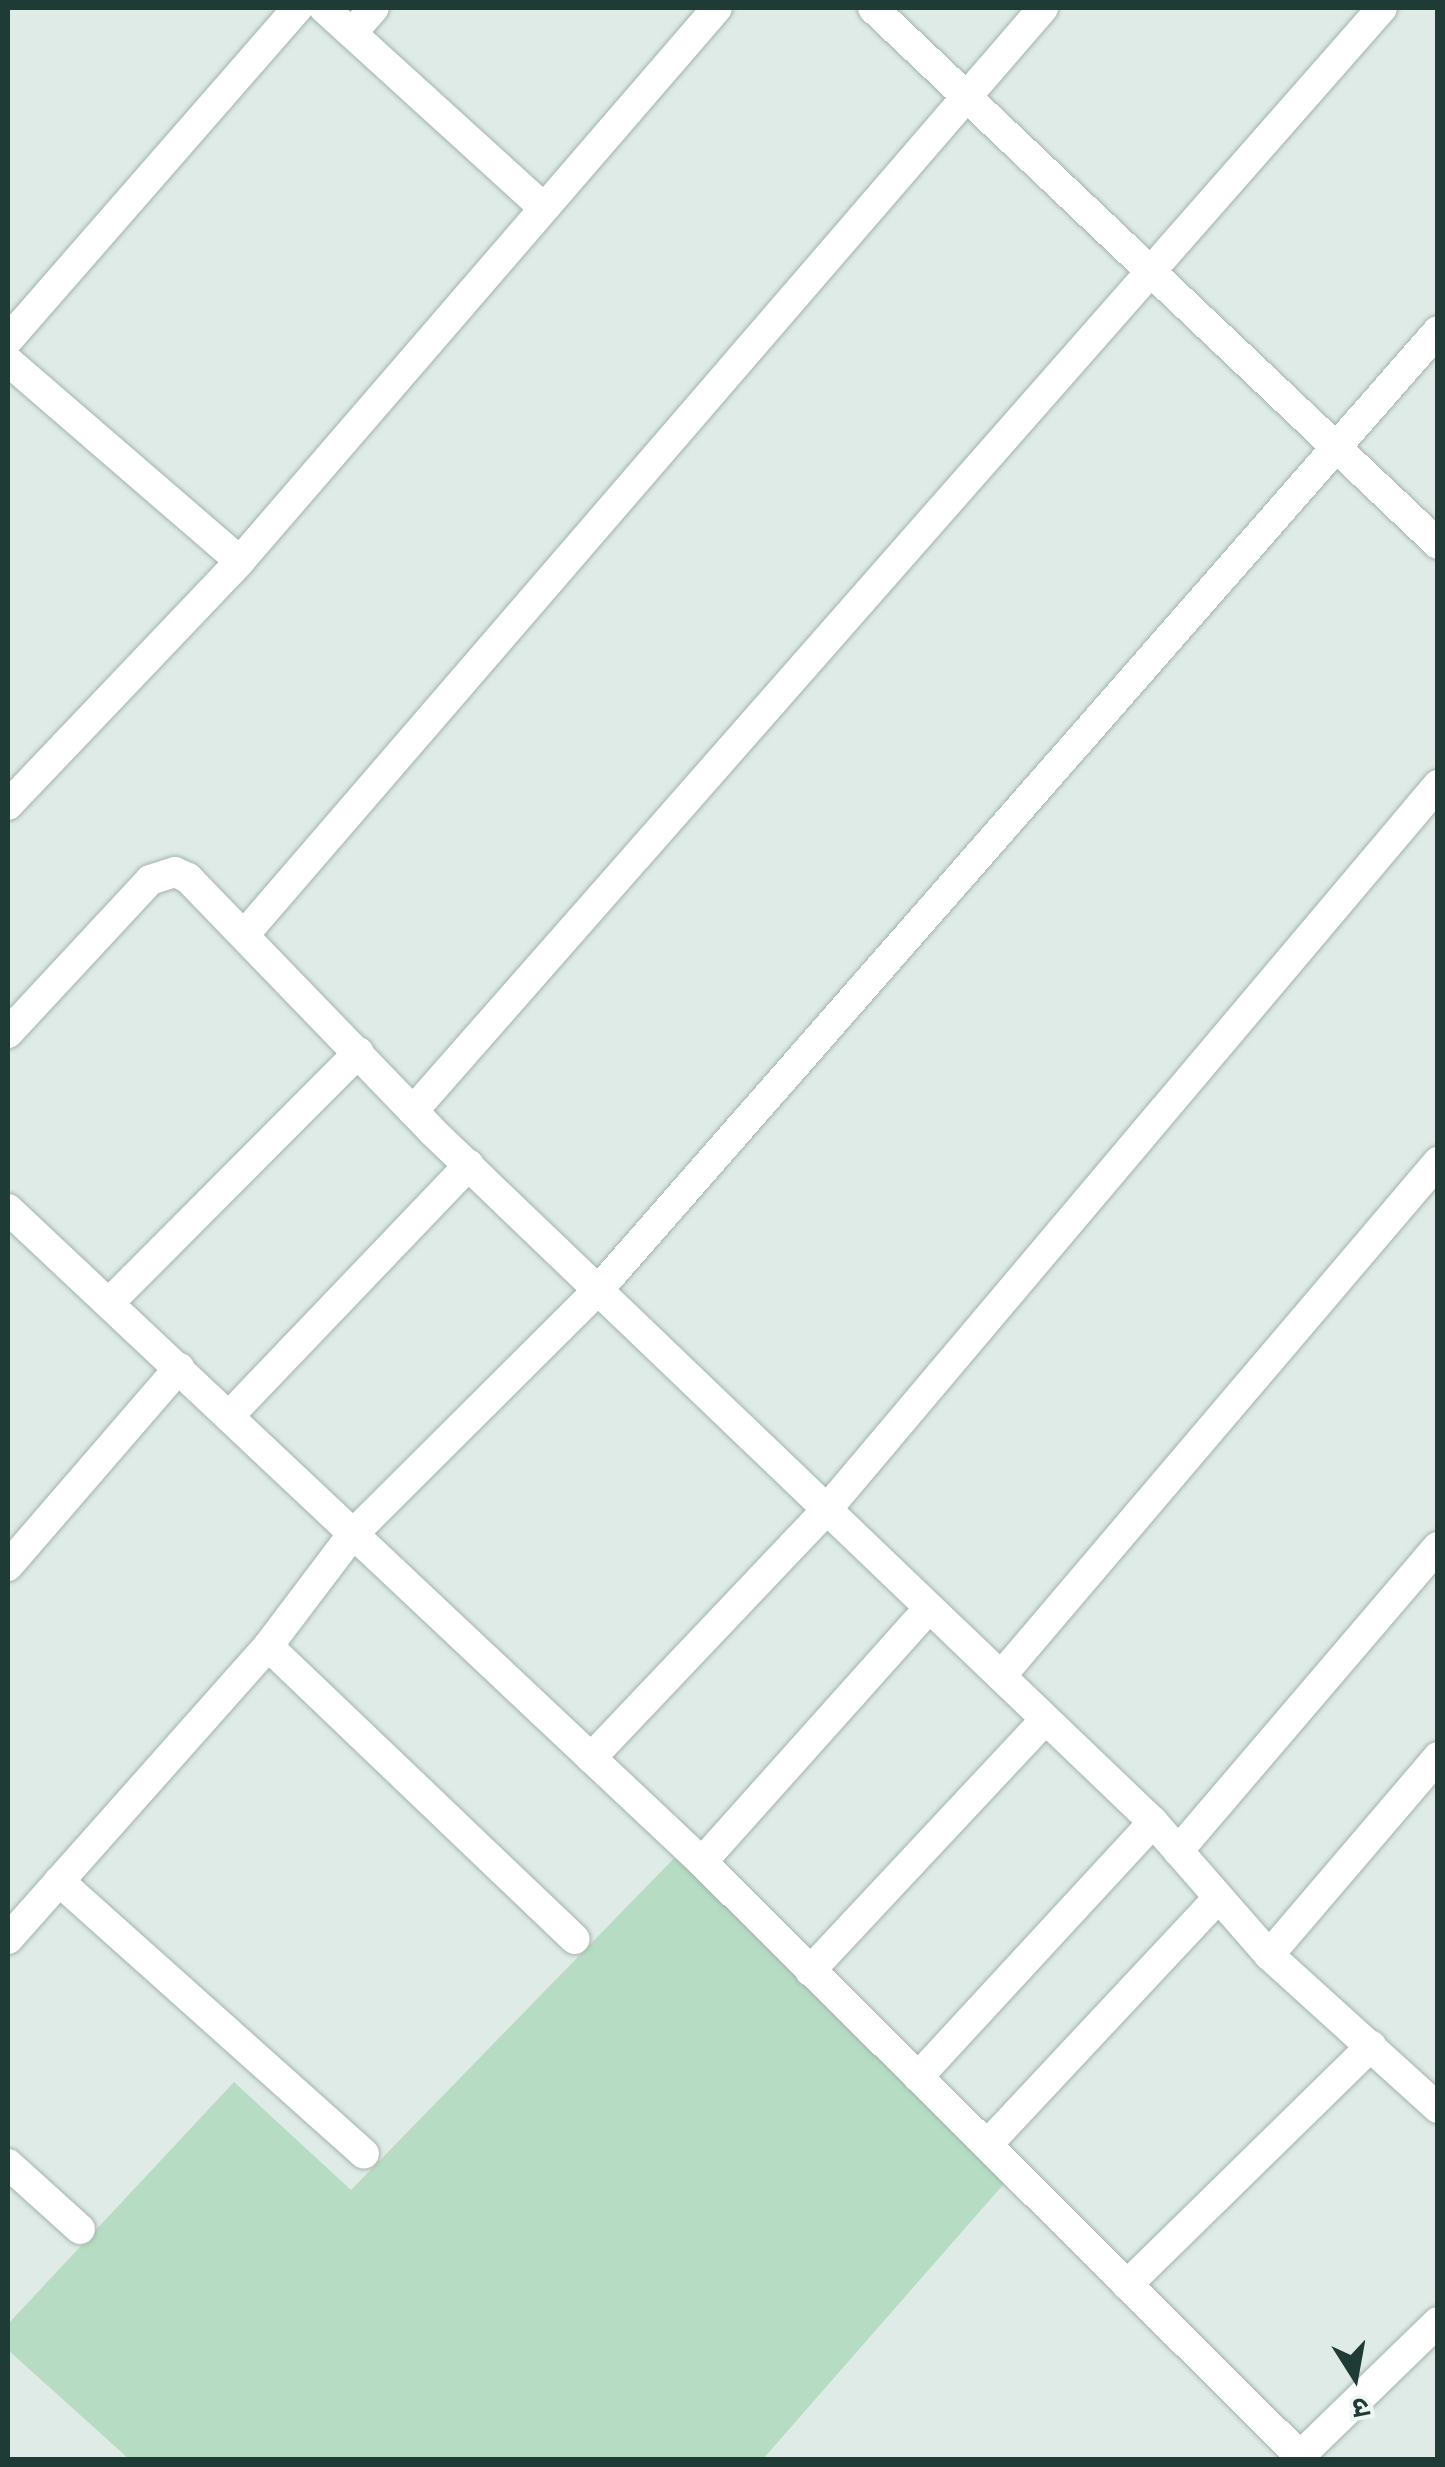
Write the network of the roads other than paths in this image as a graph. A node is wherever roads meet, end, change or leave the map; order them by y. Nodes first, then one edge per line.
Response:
1 (298, 8) edge
2 (324, 8) edge
3 (374, 8) edge
4 (717, 8) edge
5 (874, 8) edge
6 (1043, 8) edge
7 (1382, 8) edge
8 (352, 33) junction
9 (965, 96) junction
10 (544, 208) junction
11 (1150, 273) junction
12 (1438, 330) edge
13 (8, 340) edge
14 (8, 361) edge
15 (1333, 448) junction
16 (1438, 544) edge
17 (240, 561) junction
18 (1438, 785) edge
19 (8, 805) edge
20 (244, 935) junction
21 (8, 1032) edge
22 (358, 1052) junction
23 (413, 1111) junction
24 (1438, 1162) edge
25 (469, 1165) junction
26 (8, 1209) edge
27 (598, 1290) junction
28 (111, 1301) junction
29 (178, 1368) junction
30 (230, 1415) junction
31 (828, 1508) junction
32 (352, 1535) junction
33 (1438, 1547) edge
34 (8, 1566) edge
35 (928, 1609) junction
36 (268, 1646) junction
37 (1000, 1676) junction
38 (1045, 1720) junction
39 (592, 1758) junction
40 (1438, 1758) edge
41 (1153, 1822) junction
42 (1178, 1851) junction
43 (702, 1862) junction
44 (60, 1880) junction
45 (1217, 1899) junction
46 (8, 1939) edge
47 (575, 1939) dead end
48 (1270, 1955) junction
49 (810, 1970) junction
50 (1370, 2046) junction
51 (918, 2077) junction
52 (1438, 2108) edge
53 (987, 2146) junction
54 (364, 2154) dead end
55 (8, 2164) edge
56 (80, 2229) dead end
57 (1127, 2285) junction
58 (1438, 2322) edge
59 (1302, 2458) edge

1 - 13 street
2 - 8 street
3 - 8 street
4 - 10 street
5 - 9 street
6 - 9 street
7 - 11 street
8 - 10 street
9 - 11 street
9 - 20 street
10 - 17 street
11 - 15 street
11 - 23 street
12 - 15 street
14 - 17 street
15 - 16 street
15 - 27 street
17 - 19 street
18 - 31 street
20 - 21 street
20 - 22 street
22 - 23 street
22 - 28 street
23 - 25 street
24 - 37 street
25 - 27 street
25 - 30 street
26 - 28 street
27 - 31 street
27 - 32 street
28 - 29 street
29 - 30 street
29 - 34 street
30 - 32 street
31 - 35 street
31 - 39 street
32 - 36 street
32 - 39 street
33 - 42 street
35 - 37 street
35 - 43 street
36 - 44 street
36 - 47 street
37 - 38 street
38 - 41 street
38 - 49 street
39 - 43 street
40 - 48 street
41 - 42 street
41 - 51 street
42 - 45 street
43 - 49 street
44 - 46 street
44 - 54 street
45 - 48 street
45 - 53 street
48 - 50 street
49 - 51 street
50 - 52 street
50 - 57 street
51 - 53 street
53 - 57 street
55 - 56 street
57 - 59 street
58 - 59 street

